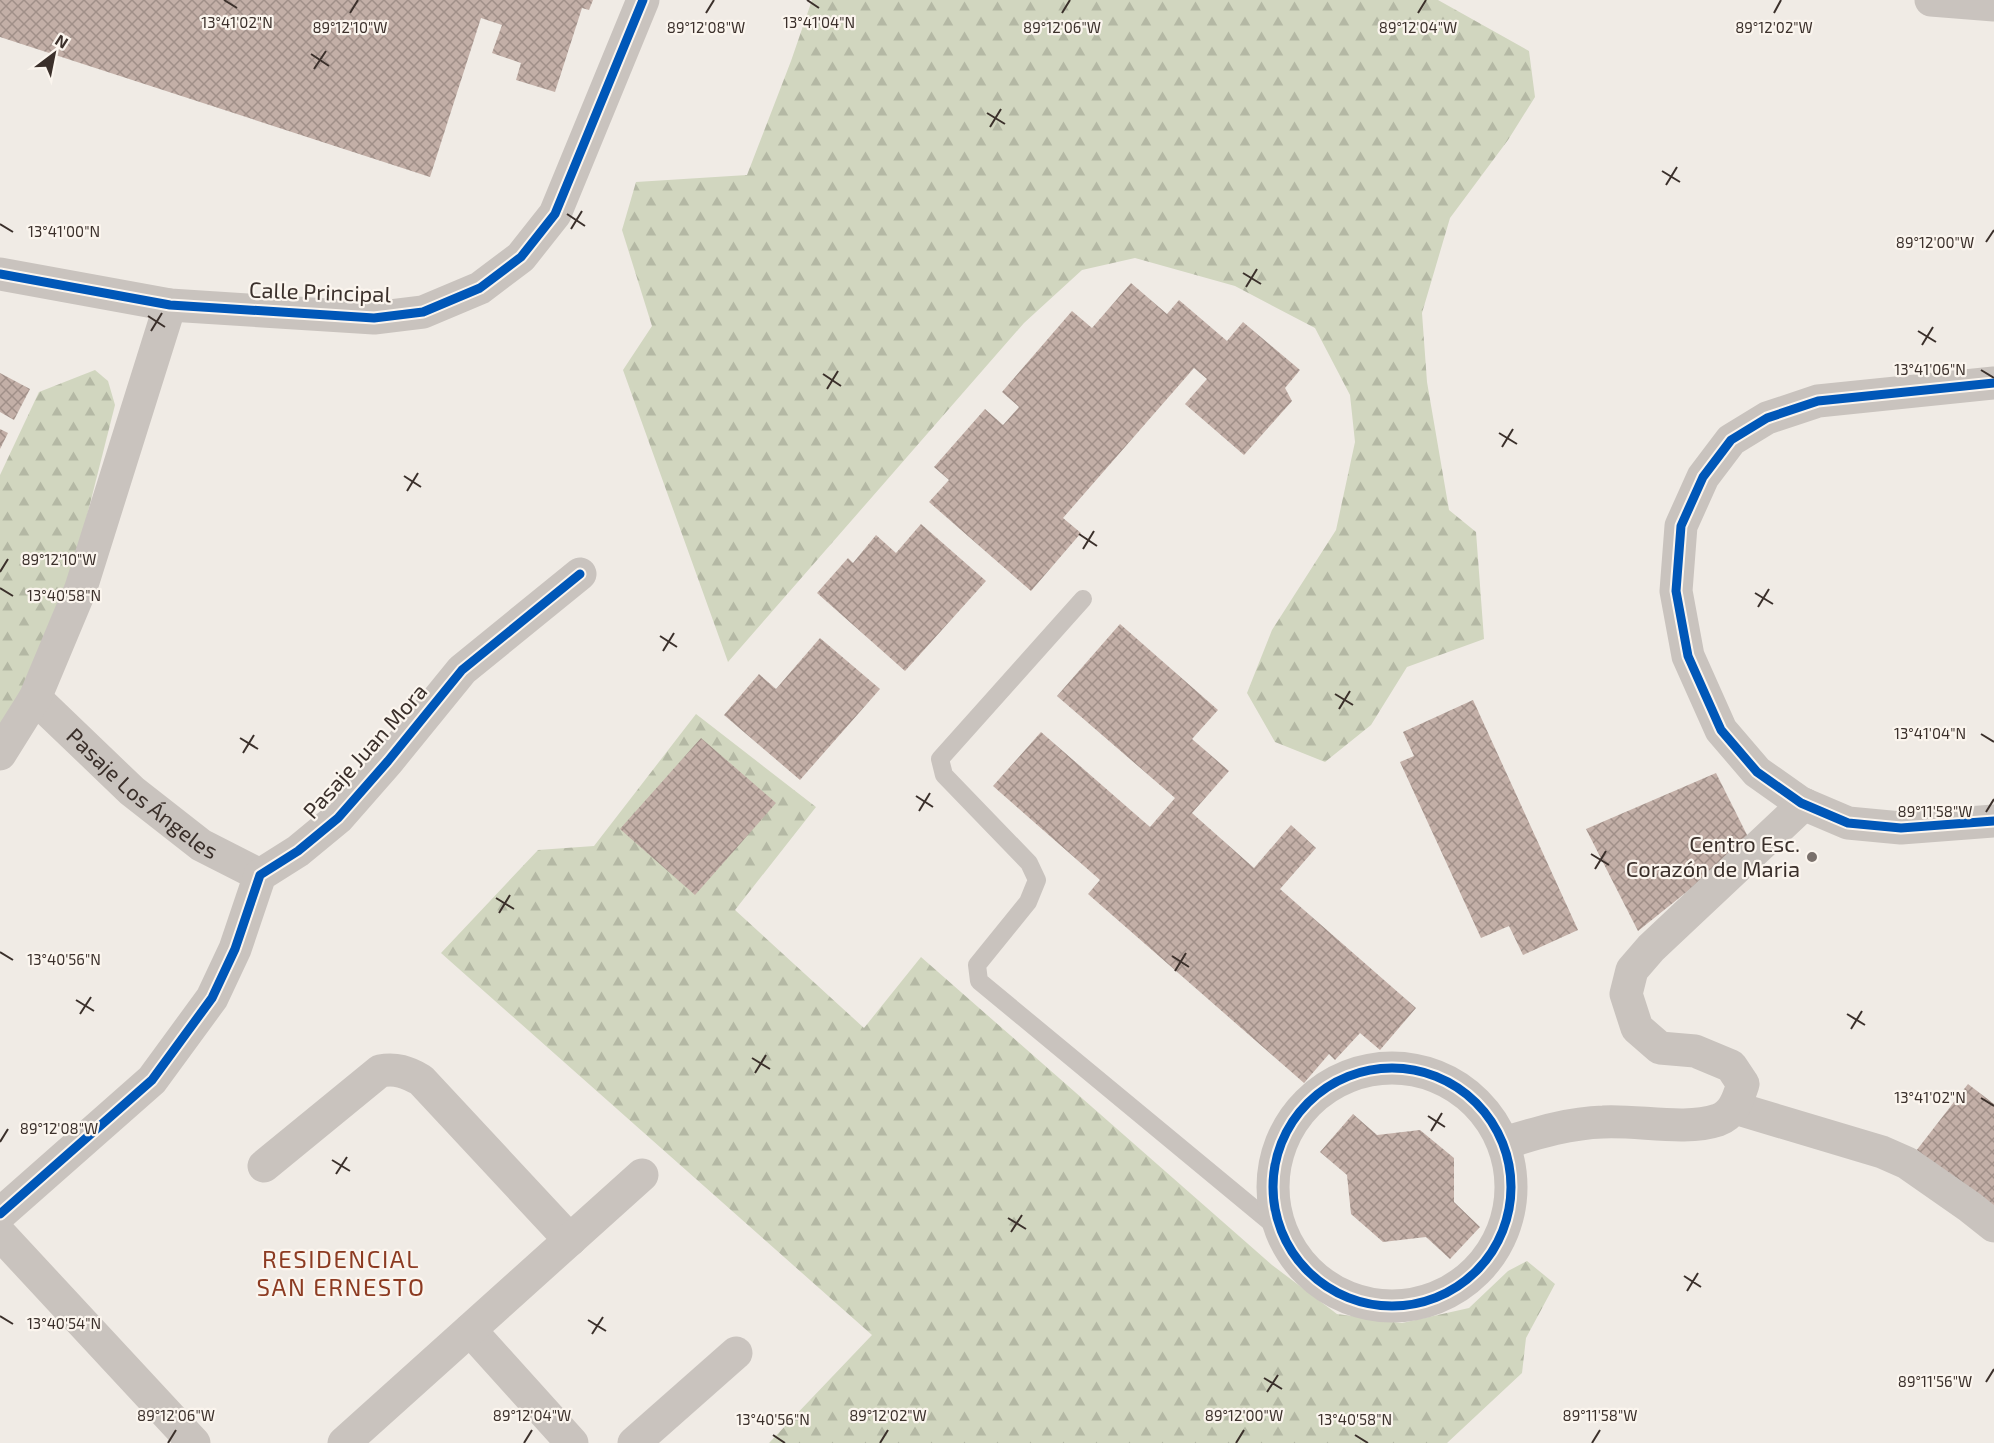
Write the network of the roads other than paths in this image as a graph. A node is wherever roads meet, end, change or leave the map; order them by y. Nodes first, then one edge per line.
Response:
1 (643, 0) edge
2 (1932, 0) edge
3 (1994, 5) edge
4 (0, 274) edge
5 (170, 305) junction
6 (1994, 384) edge
7 (580, 574) dead end
8 (1083, 599) dead end
9 (35, 698) junction
10 (0, 754) edge
11 (1804, 804) junction
12 (1994, 821) edge
13 (260, 875) junction
14 (1735, 1108) junction
15 (1504, 1143) junction
16 (264, 1166) dead end
17 (642, 1175) dead end
18 (0, 1214) edge
19 (1994, 1226) edge
20 (1281, 1231) junction
21 (0, 1234) edge
22 (570, 1240) junction
23 (470, 1330) junction
24 (736, 1353) dead end
25 (194, 1443) edge
26 (344, 1443) edge
27 (572, 1443) edge
28 (634, 1443) edge

1 - 5 street, Calle Principal
2 - 3 street
4 - 5 street, Calle Principal
5 - 9 street
6 - 11 street
7 - 13 street, Pasaje Juan Mora
8 - 20 lane
9 - 10 street
9 - 13 street, Pasaje Los Ángeles
11 - 12 street
11 - 14 street
13 - 18 street
14 - 15 street
14 - 19 street
15 - 20 street
15 - 20 street
16 - 22 street
17 - 22 street
21 - 25 street
22 - 23 street
23 - 26 street
23 - 27 street
24 - 28 street

